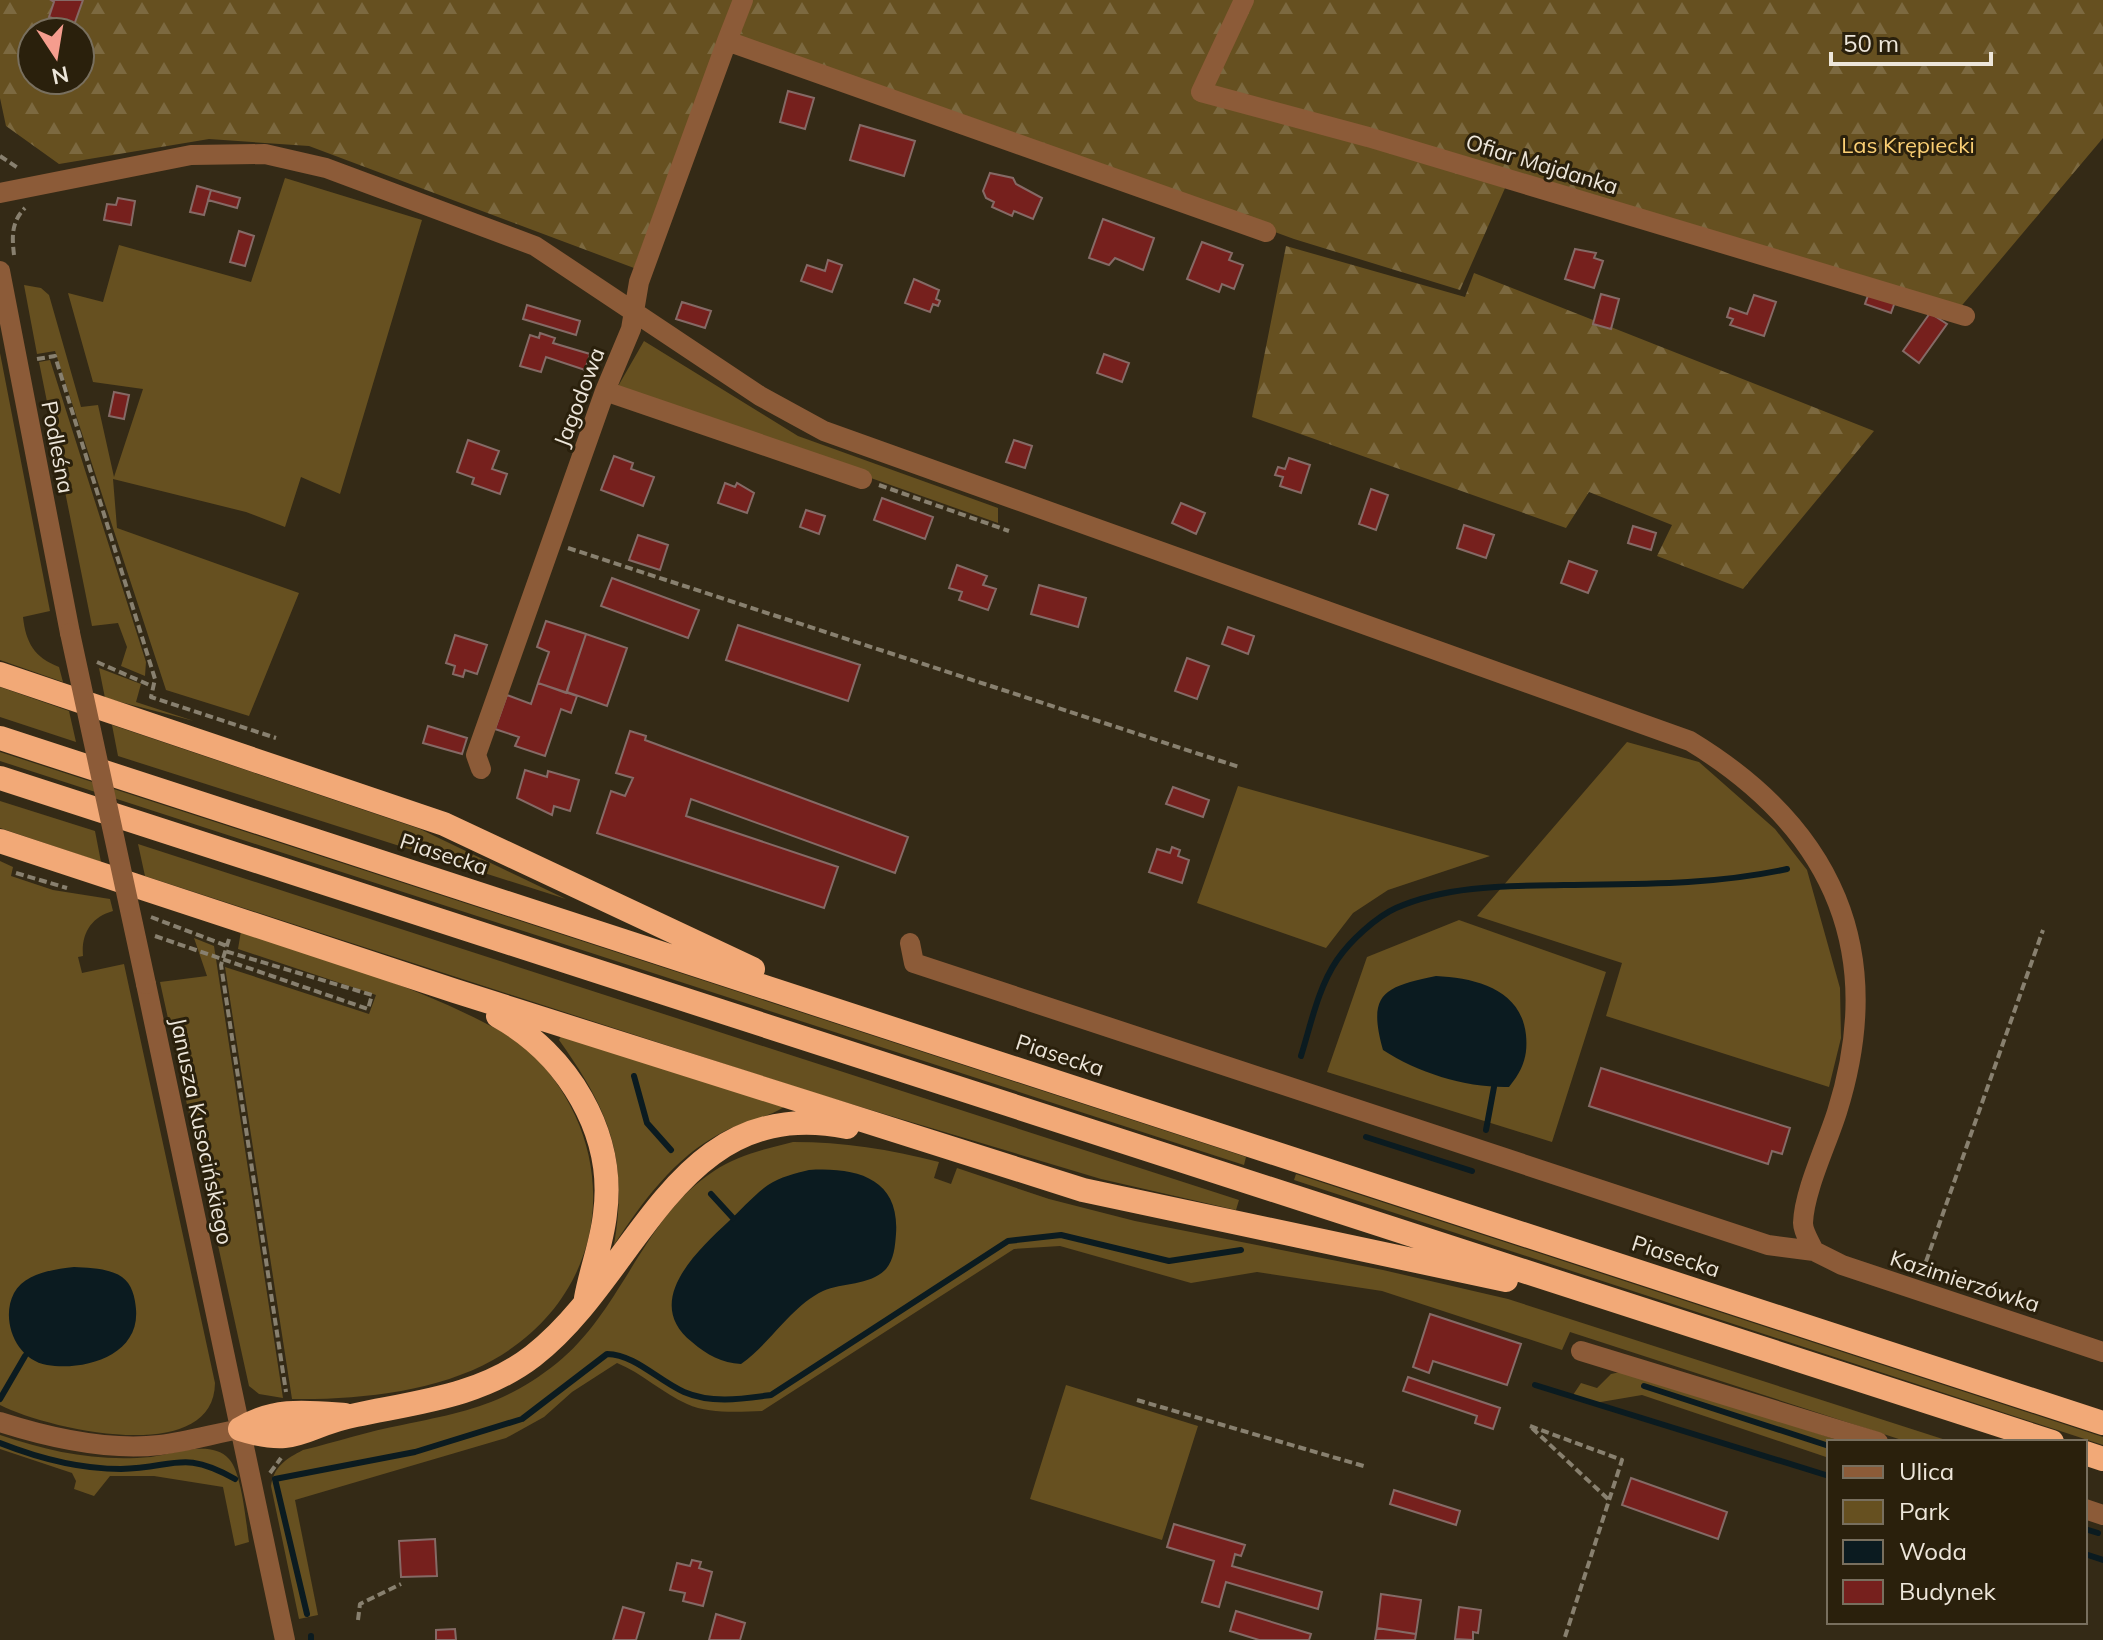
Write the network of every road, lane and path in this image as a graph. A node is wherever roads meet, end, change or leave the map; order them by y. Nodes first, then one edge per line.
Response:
1 (743, 0) edge
2 (1244, 0) edge
3 (727, 41) junction
4 (0, 156) edge
5 (25, 171) dead end
6 (0, 193) edge
7 (30, 203) dead end
8 (1266, 232) dead end
9 (12, 238) dead end
10 (0, 271) edge
11 (634, 312) junction
12 (1965, 316) dead end
13 (33, 359) dead end
14 (605, 391) junction
15 (862, 479) joint
16 (1009, 531) dead end
17 (551, 542) junction
18 (70, 633) joint
19 (94, 661) dead end
20 (0, 674) edge
21 (154, 687) junction
22 (0, 738) edge
23 (276, 738) dead end
24 (1239, 767) dead end
25 (481, 769) dead end
26 (0, 778) edge
27 (0, 841) edge
28 (149, 916) dead end
29 (2043, 930) dead end
30 (153, 935) dead end
31 (910, 943) dead end
32 (221, 965) dead end
33 (455, 991) junction
34 (830, 1008) junction
35 (940, 1145) junction
36 (1814, 1251) junction
37 (1915, 1290) junction
38 (586, 1298) junction
39 (1676, 1320) junction
40 (1581, 1351) dead end
41 (2103, 1352) edge
42 (1137, 1400) dead end
43 (288, 1411) junction
44 (351, 1415) junction
45 (0, 1422) edge
46 (2103, 1423) edge
47 (240, 1429) junction
48 (290, 1438) junction
49 (1871, 1440) edge
50 (2046, 1440) edge
51 (1367, 1467) dead end
52 (268, 1484) dead end
53 (1609, 1500) junction
54 (401, 1584) dead end
55 (358, 1620) dead end
56 (285, 1640) edge
57 (1564, 1640) edge

1 - 3 street, Jagodowa
2 - 12 street, Ofiar Majdanka
3 - 8 street
3 - 11 street, Jagodowa
4 - 5 path
6 - 11 street
7 - 9 path
10 - 18 street, Podleśna
11 - 14 street, Jagodowa
11 - 36 street
13 - 21 path
14 - 15 street
14 - 17 street, Jagodowa
15 - 16 path
17 - 24 path
17 - 25 street, Jagodowa
18 - 47 street, Janusza Kusocińskiego, bridge
19 - 21 path
20 - 34 highway
21 - 23 path
22 - 34 highway, Piasecka
26 - 39 highway
27 - 33 highway
28 - 30 path, bridge
29 - 37 path
31 - 36 street, Kazimierzówka
32 - 43 path
33 - 35 highway
33 - 38 highway
34 - 46 highway, Piasecka
35 - 38 highway
35 - 39 highway
36 - 37 street, Kazimierzówka
37 - 41 street, Kazimierzówka
38 - 44 highway
39 - 50 highway
40 - 49 street
42 - 51 path
43 - 44 highway
43 - 47 highway
44 - 48 highway
45 - 47 street
47 - 48 highway
47 - 56 street, Janusza Kusocińskiego
48 - 52 path
53 - 53 path
53 - 57 path
54 - 55 path

